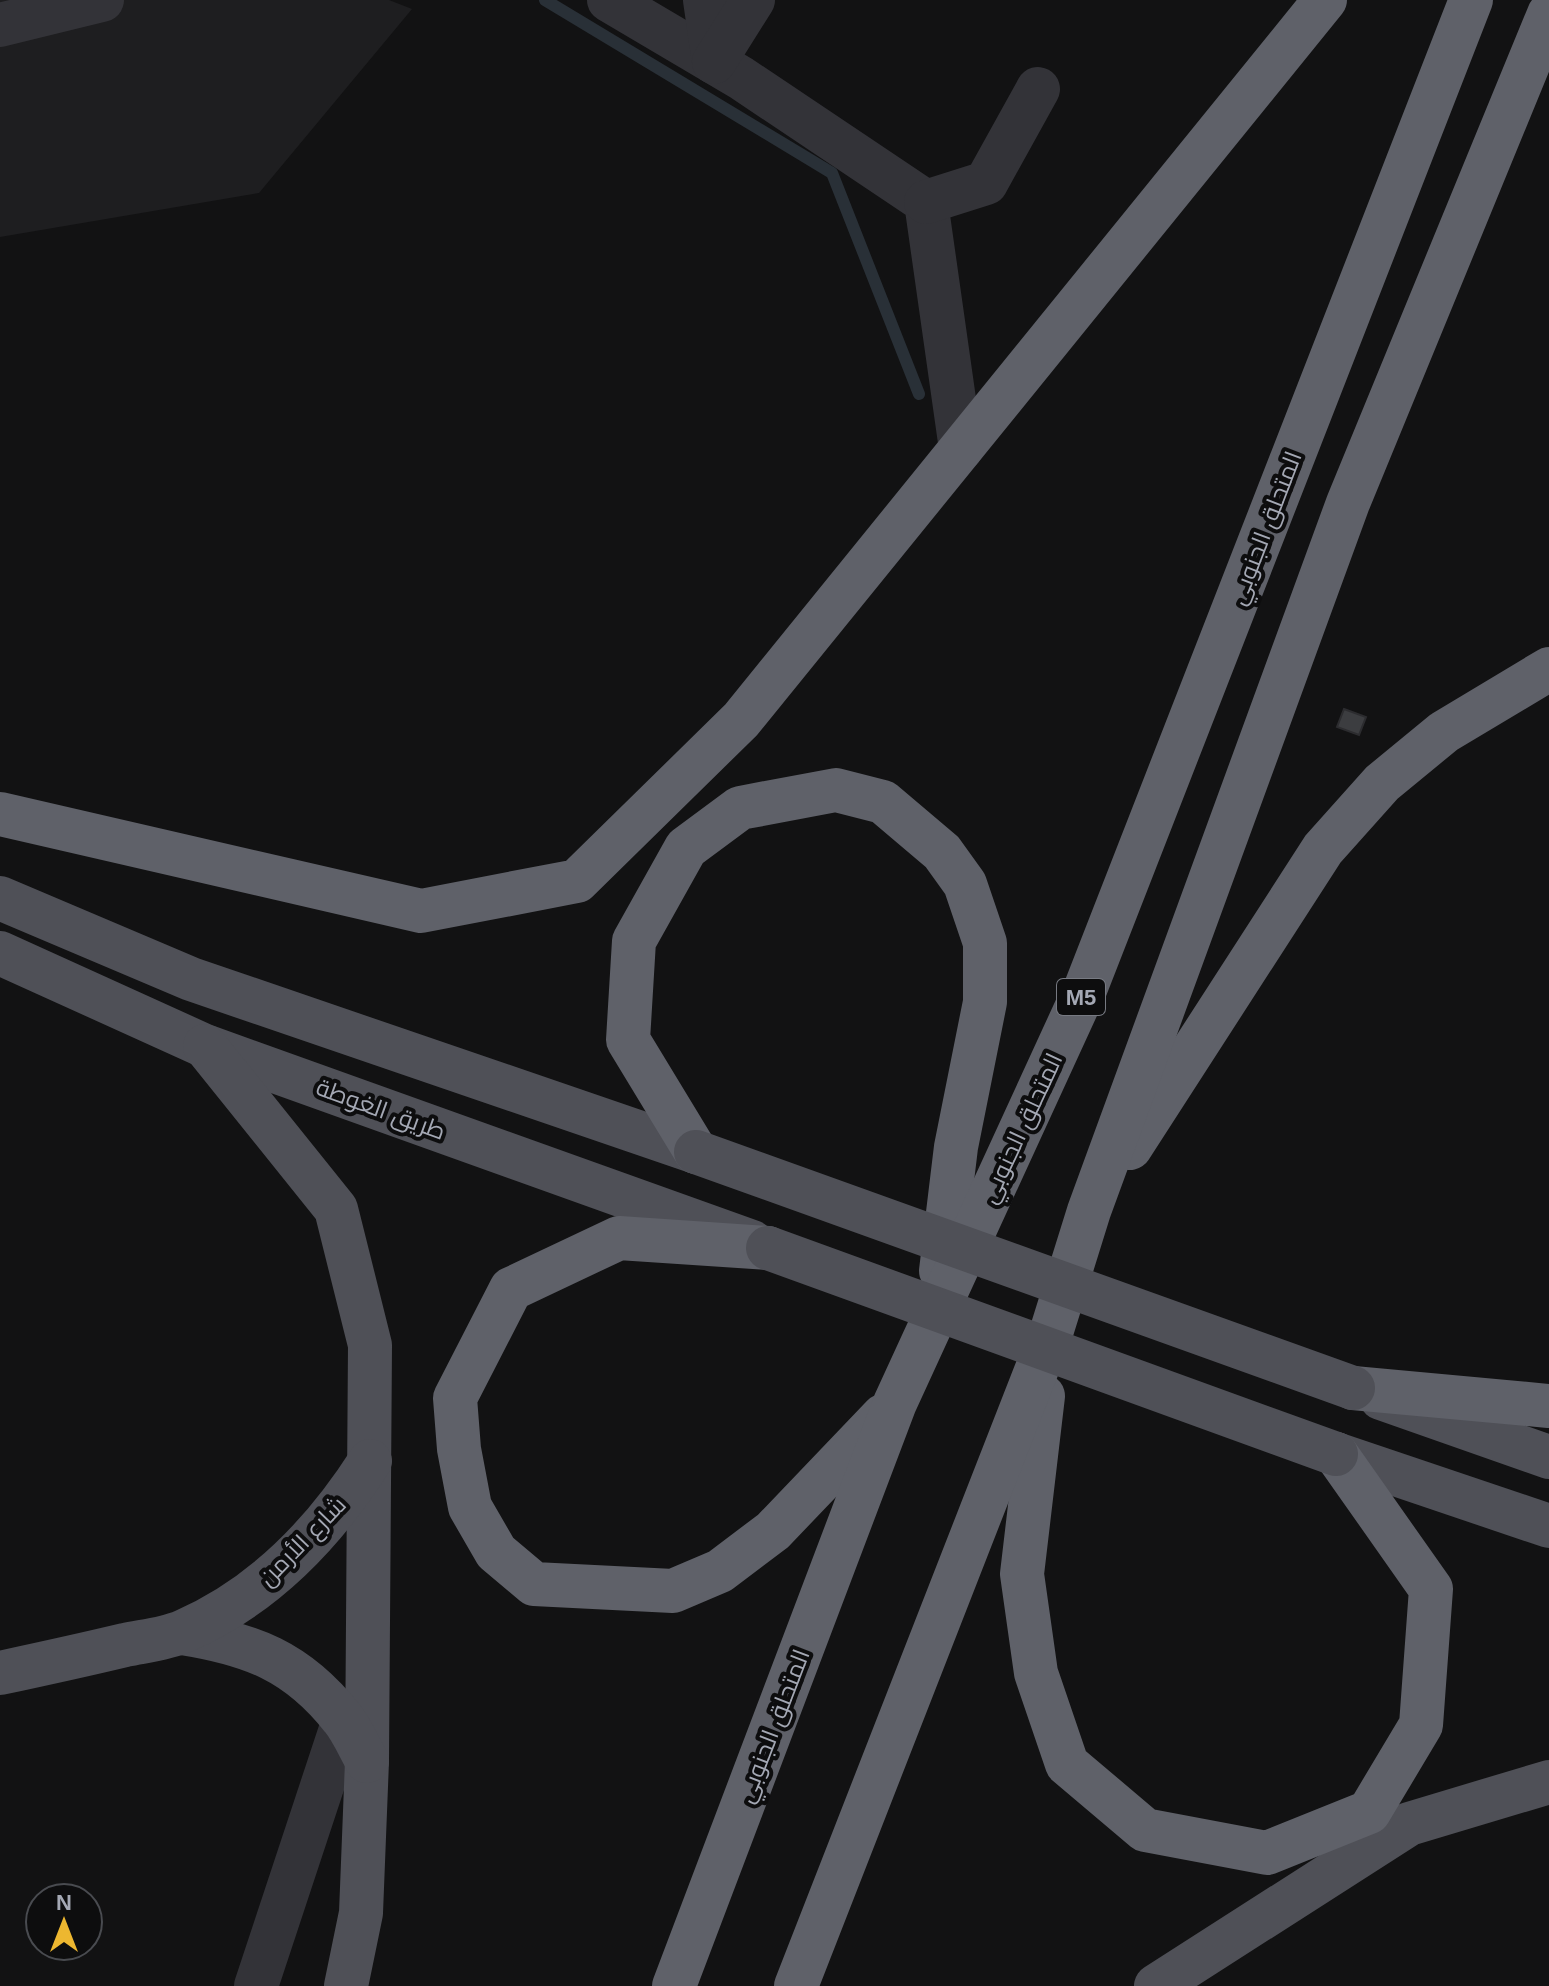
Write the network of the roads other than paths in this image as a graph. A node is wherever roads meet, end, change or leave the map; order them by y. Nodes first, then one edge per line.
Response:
1 (102, 0) edge
2 (609, 0) edge
3 (705, 0) edge
4 (753, 0) edge
5 (1325, 0) edge
6 (1471, 0) edge
7 (1549, 14) edge
8 (0, 25) edge
9 (714, 62) junction
10 (1038, 89) dead end
11 (926, 202) junction
12 (961, 449) junction
13 (1549, 669) edge
14 (0, 814) edge
15 (0, 898) edge
16 (0, 953) edge
17 (205, 1046) junction
18 (696, 1152) junction
19 (1089, 1211) junction
20 (768, 1248) junction
21 (937, 1309) junction
22 (1051, 1333) junction
23 (1353, 1388) junction
24 (895, 1403) junction
25 (1549, 1406) edge
26 (1336, 1454) junction
27 (1549, 1457) edge
28 (370, 1461) junction
29 (1549, 1526) edge
30 (182, 1633) junction
31 (0, 1673) edge
32 (344, 1720) junction
33 (367, 1761) junction
34 (1549, 1782) edge
35 (256, 1986) edge
36 (346, 1986) edge
37 (674, 1986) edge
38 (796, 1986) edge
39 (1156, 1986) edge

1 - 8 street
2 - 9 street
3 - 9 street
4 - 9 street
5 - 12 highway
6 - 21 highway, المتحلق الجنوبي / M5
7 - 19 highway
9 - 11 street
10 - 11 street
11 - 12 street
12 - 14 highway
13 - 19 highway
15 - 18 main road
16 - 17 main road, طريق الغوطة
17 - 20 main road, طريق الغوطة
17 - 28 main road
18 - 21 highway
18 - 23 main road, bridge
19 - 22 highway
20 - 21 main road, طريق الغوطة, bridge
20 - 24 highway
21 - 24 highway, المتحلق الجنوبي / M5
21 - 26 main road, طريق الغوطة, bridge
22 - 26 highway
22 - 38 highway
23 - 25 highway
23 - 27 main road
24 - 37 highway, المتحلق الجنوبي / M5
26 - 29 main road, طريق الغوطة
28 - 30 main road, شارع الأرمن
28 - 33 main road
30 - 31 main road, شارع الأرمن
30 - 32 main road, شارع الأرمن
32 - 33 main road, شارع الأرمن
32 - 35 street
33 - 36 main road
34 - 39 main road

